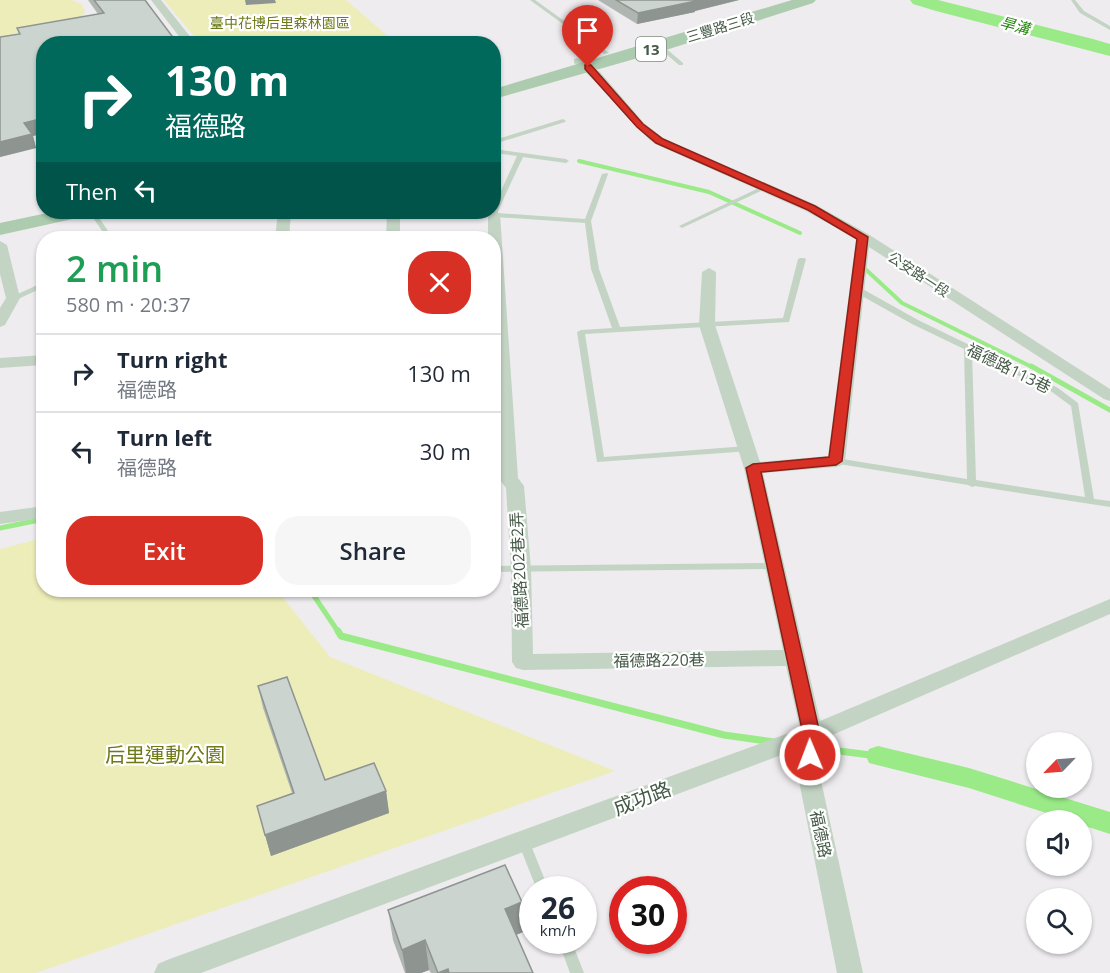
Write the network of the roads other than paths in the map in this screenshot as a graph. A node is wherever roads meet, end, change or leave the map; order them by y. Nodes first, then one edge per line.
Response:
1 (156, 0) edge
2 (532, 0) edge
3 (785, 0) edge
4 (808, 0) edge
5 (1073, 0) edge
6 (1110, 28) edge
7 (185, 36) edge
8 (660, 46) junction
9 (606, 53) junction
10 (583, 64) junction
11 (681, 64) dead end
12 (501, 83) edge
13 (501, 92) edge
14 (563, 121) dead end
15 (501, 140) edge
16 (501, 152) edge
17 (520, 156) junction
18 (566, 161) dead end
19 (605, 174) dead end
20 (765, 187) junction
21 (501, 197) edge
22 (36, 211) edge
23 (501, 215) edge
24 (0, 219) edge
25 (46, 219) edge
26 (588, 221) junction
27 (682, 226) dead end
28 (0, 229) edge
29 (863, 237) junction
30 (0, 245) edge
31 (802, 259) dead end
32 (709, 272) dead end
33 (36, 286) edge
34 (856, 288) junction
35 (8, 292) edge
36 (0, 322) edge
37 (706, 325) junction
38 (617, 330) junction
39 (968, 349) junction
40 (36, 361) edge
41 (0, 363) edge
42 (1110, 396) edge
43 (750, 459) junction
44 (836, 461) junction
45 (501, 480) edge
46 (972, 484) junction
47 (1090, 500) junction
48 (1110, 504) edge
49 (36, 513) edge
50 (0, 518) edge
51 (775, 566) junction
52 (521, 569) junction
53 (501, 570) edge
54 (1110, 606) edge
55 (796, 658) junction
56 (523, 662) joint
57 (812, 734) junction
58 (524, 842) junction
59 (537, 876) edge
60 (570, 954) edge
61 (167, 973) edge
62 (577, 973) edge
63 (850, 973) edge

1 - 7 street
2 - 9 lane
3 - 9 main road, 三豐路三段 / 13
4 - 8 main road, 三豐路三段 / 13
5 - 6 lane
8 - 10 main road, 三豐路三段 / 13
8 - 11 lane
9 - 10 main road, 三豐路三段 / 13
10 - 12 main road, 三豐路三段 / 13
10 - 13 main road, 三豐路三段 / 13
10 - 20 street, 公安路一段
14 - 15 lane
16 - 17 lane
17 - 18 lane
17 - 21 lane
19 - 26 lane
20 - 27 lane
20 - 29 street, 公安路一段
22 - 24 main road
23 - 26 lane
25 - 28 main road
26 - 38 lane
29 - 34 street
29 - 42 street, 公安路一段
30 - 35 street
31 - 37 lane
32 - 37 street
33 - 35 lane
34 - 39 lane, 福德路113巷
34 - 44 street
35 - 36 street
37 - 38 lane
37 - 43 street, 福德路
38 - 43 lane
39 - 46 lane
39 - 47 lane, 福德路113巷
40 - 41 street
43 - 44 street
43 - 51 street, 福德路
44 - 46 lane
45 - 52 street, 福德路202巷2弄
46 - 47 lane
47 - 48 lane
49 - 50 street
51 - 52 lane
51 - 55 street, 福德路
52 - 53 lane
52 - 56 street, 福德路202巷2弄
54 - 57 street, 成功路
55 - 56 street, 福德路220巷
55 - 57 street, 福德路
57 - 58 street, 成功路
57 - 63 street, 福德路
58 - 59 lane
58 - 61 street, 成功路
60 - 62 lane

